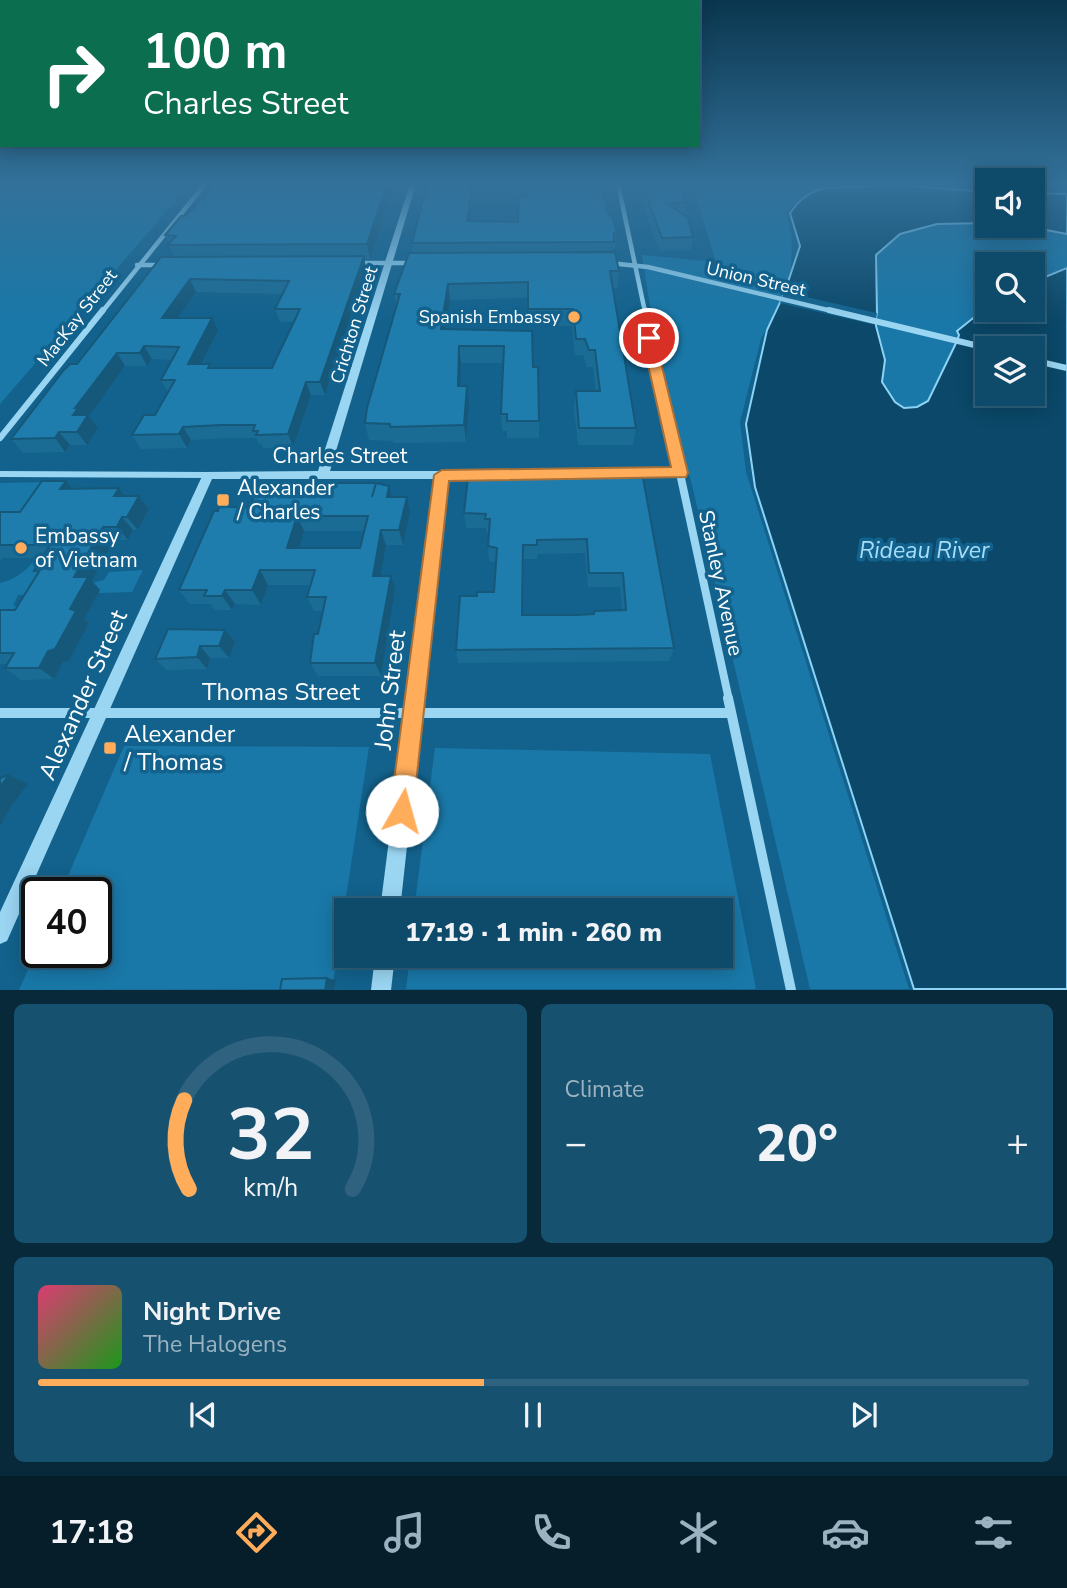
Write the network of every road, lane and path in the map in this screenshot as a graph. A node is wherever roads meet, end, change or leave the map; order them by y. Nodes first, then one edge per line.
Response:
1 (167, 230) edge
2 (399, 230) edge
3 (627, 230) edge
4 (389, 262) junction
5 (354, 263) edge
6 (424, 263) edge
7 (601, 263) edge
8 (138, 265) junction
9 (166, 265) edge
10 (634, 265) junction
11 (975, 345) edge
12 (1045, 363) edge
13 (1067, 368) edge
14 (0, 438) edge
15 (680, 473) junction
16 (0, 474) edge
17 (208, 475) junction
18 (323, 475) junction
19 (442, 475) junction
20 (0, 713) edge
21 (100, 713) junction
22 (414, 713) junction
23 (730, 713) junction
24 (391, 898) edge
25 (0, 934) edge
26 (384, 968) edge
27 (381, 989) edge
28 (791, 989) edge

1 - 8 street, MacKay Street
2 - 4 street, Crichton Street
3 - 10 street, Stanley Avenue
4 - 5 street
4 - 6 street
4 - 18 street, Crichton Street
7 - 10 street, Union Street
8 - 9 street
8 - 14 street, MacKay Street
10 - 11 street, Union Street
10 - 15 street, Stanley Avenue
12 - 13 street
15 - 19 street, Charles Street
15 - 23 street, Stanley Avenue
16 - 17 street, Charles Street
17 - 18 street, Charles Street
17 - 21 street, Alexander Street
18 - 19 street, Charles Street
19 - 22 street, John Street
20 - 21 street, Thomas Street
21 - 22 street, Thomas Street
21 - 25 street, Alexander Street
22 - 23 street, Thomas Street
22 - 24 street, John Street
23 - 28 street, Stanley Avenue
26 - 27 street

